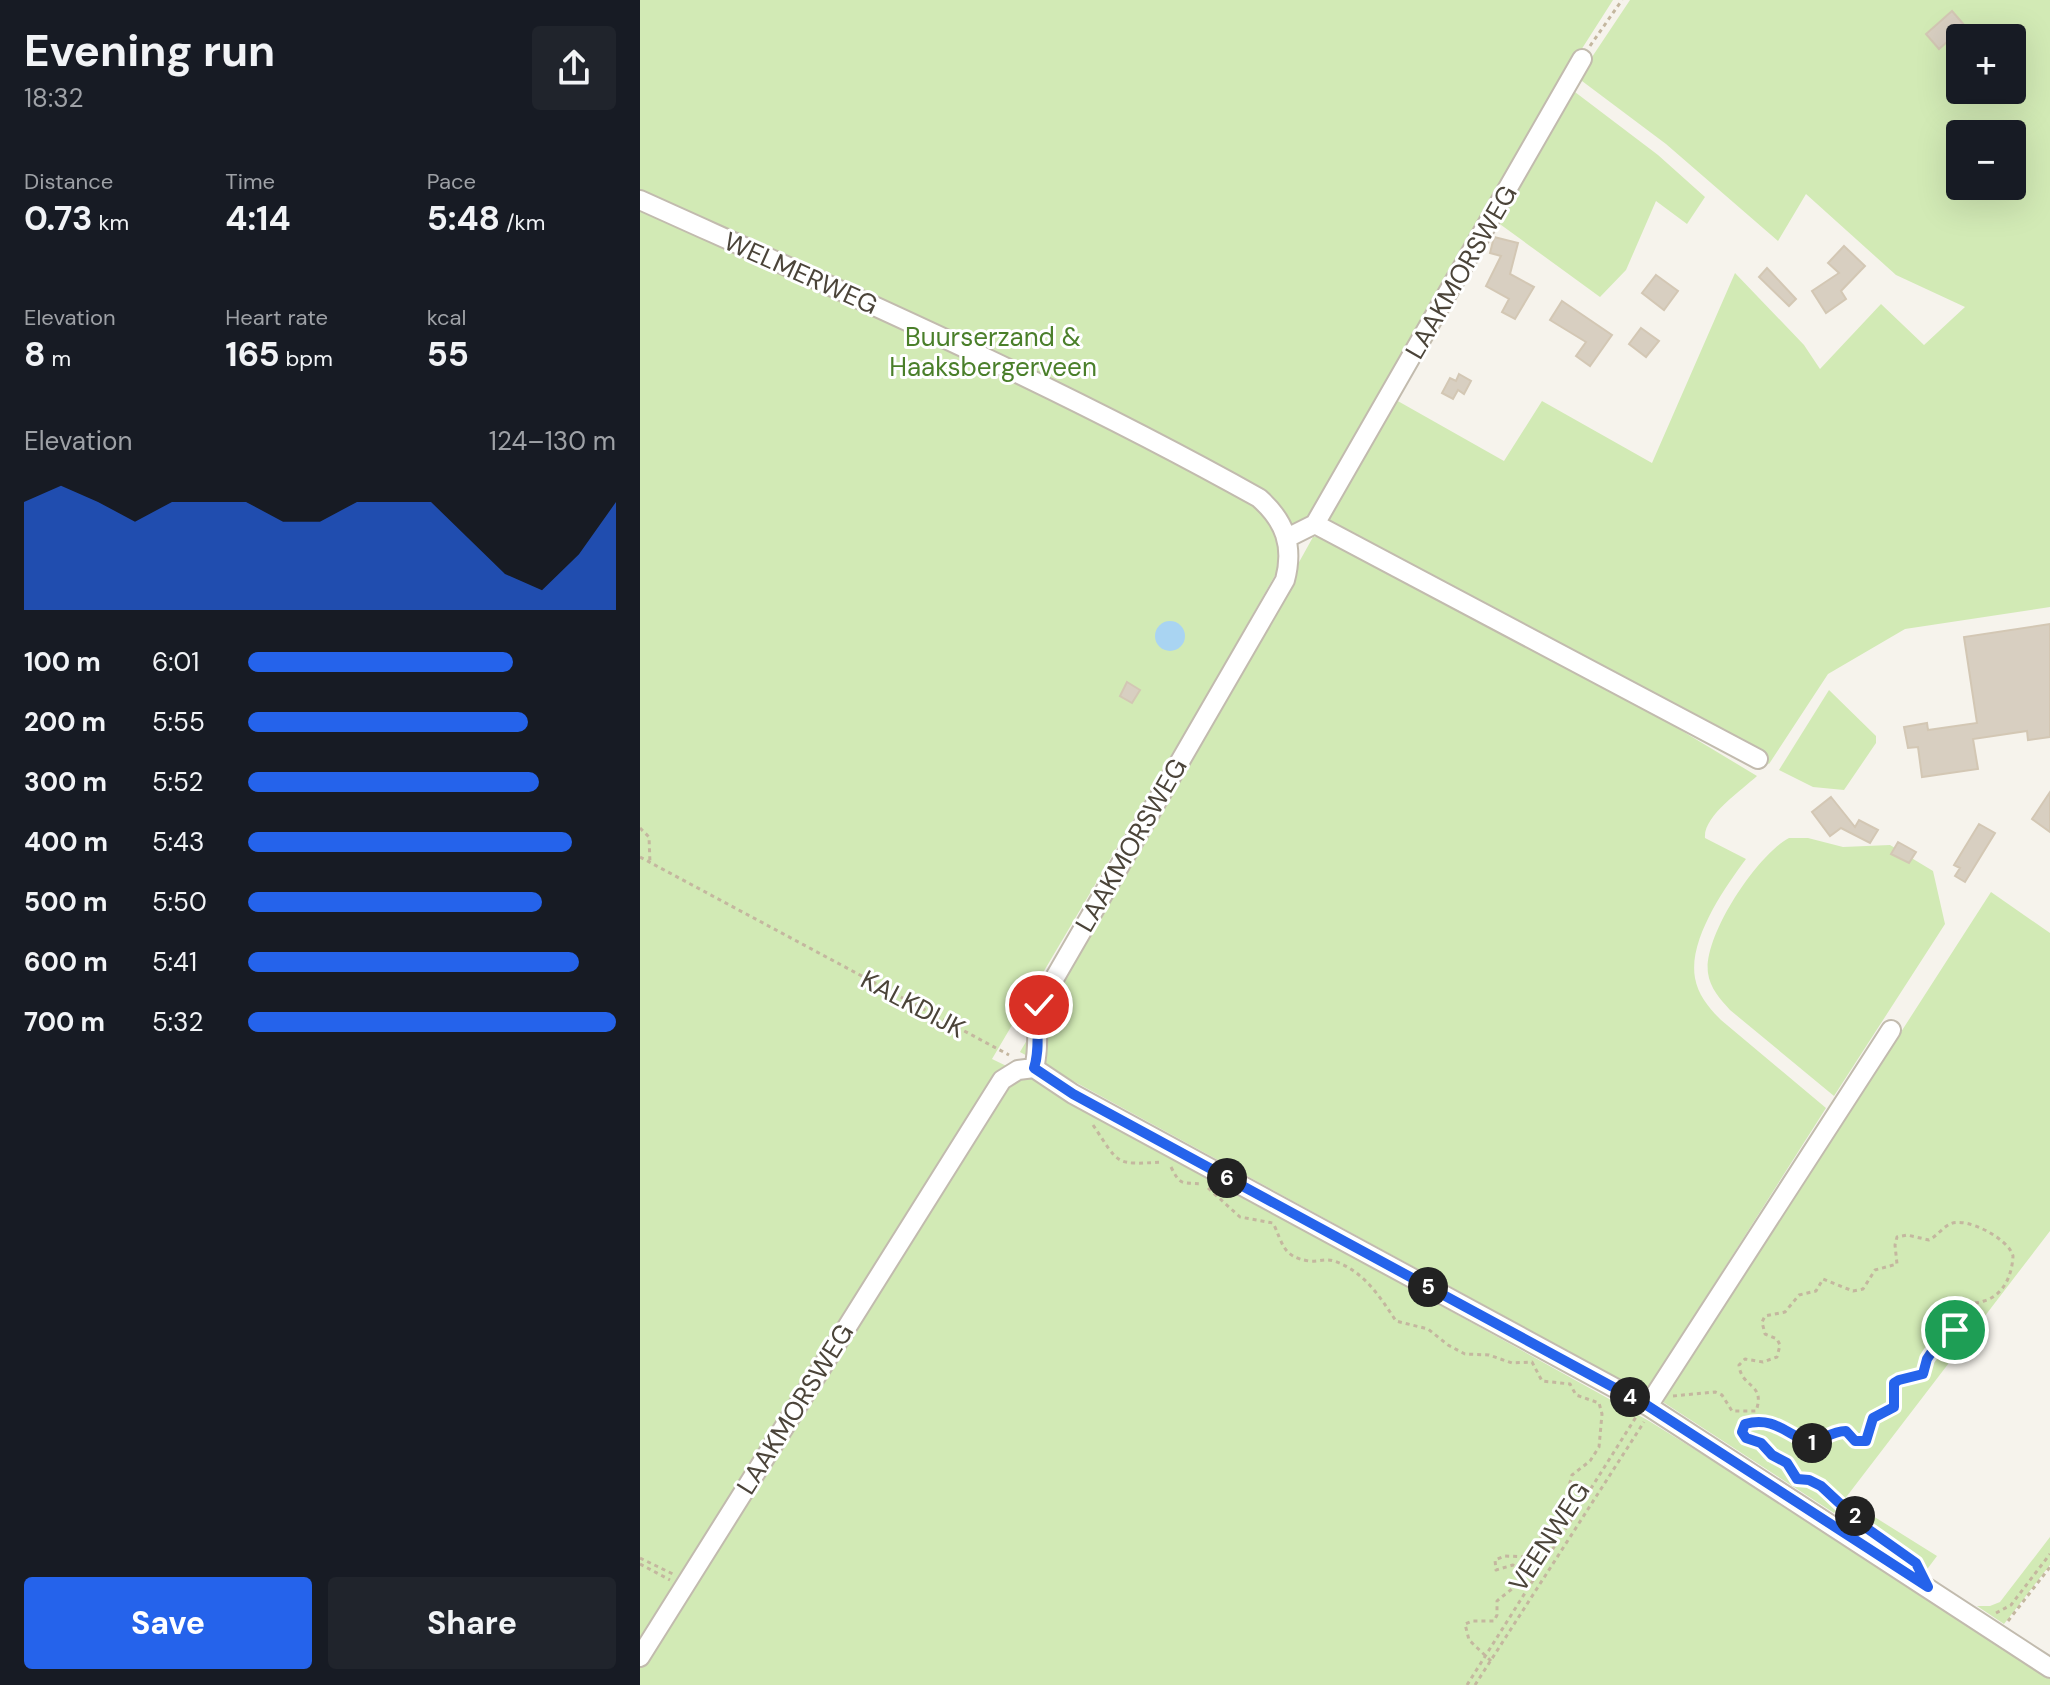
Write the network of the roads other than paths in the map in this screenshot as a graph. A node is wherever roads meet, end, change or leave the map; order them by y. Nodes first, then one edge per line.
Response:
1 (1582, 59) road end
2 (640, 200) edge
3 (1315, 524) junction
4 (1287, 538) junction
5 (1758, 759) dead end
6 (1891, 1030) dead end
7 (1034, 1068) junction
8 (1650, 1402) junction
9 (640, 1657) edge
10 (2050, 1668) edge

1 - 3 street, LAAKMORSWEG
2 - 4 street, WELMERWEG
3 - 4 street
3 - 5 street
4 - 7 street, LAAKMORSWEG
6 - 8 street
7 - 8 street
7 - 9 street, LAAKMORSWEG
8 - 10 street

